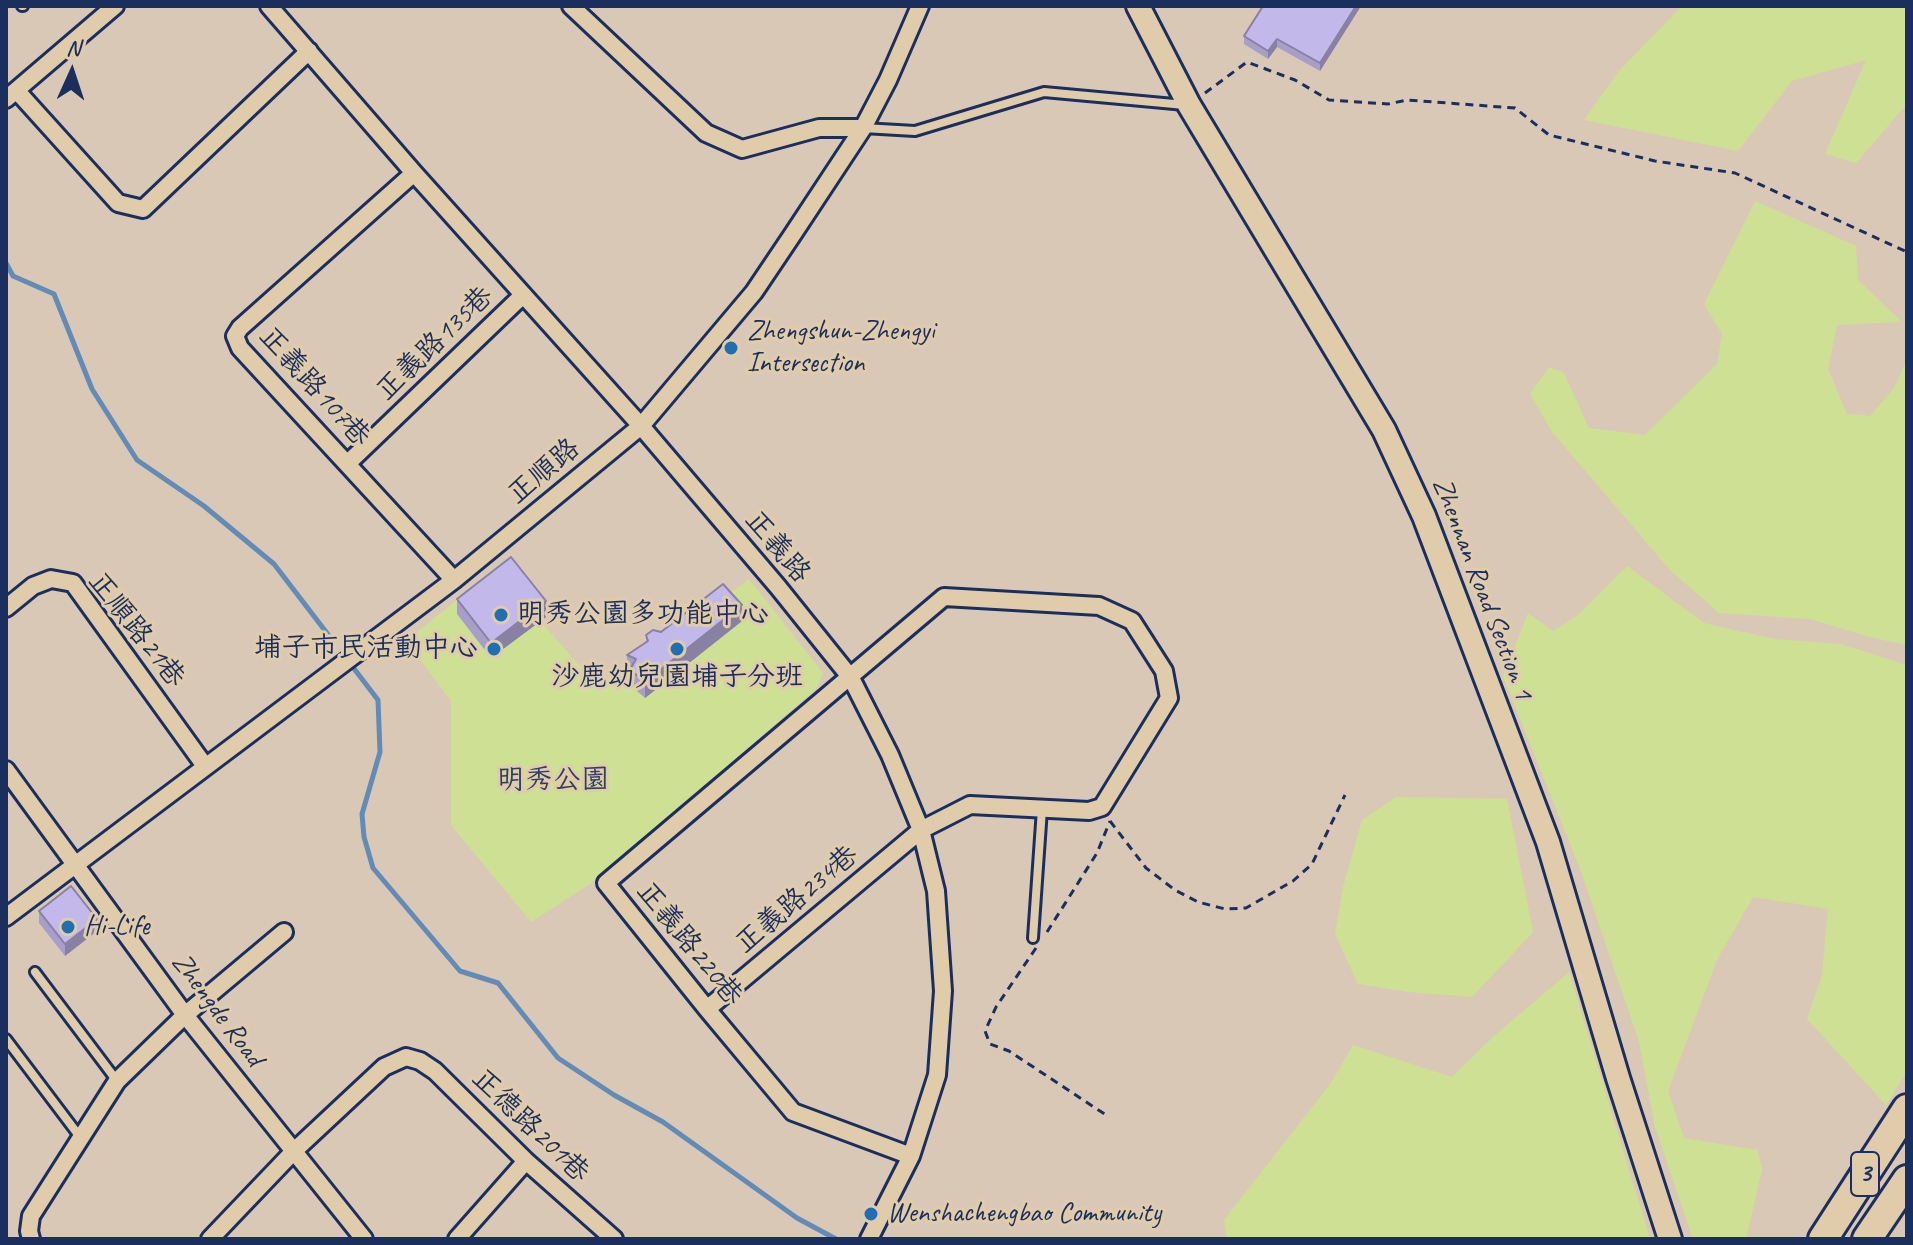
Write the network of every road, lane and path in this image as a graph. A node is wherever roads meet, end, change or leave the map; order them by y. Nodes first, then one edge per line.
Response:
1 (115, 6) edge
2 (269, 6) edge
3 (571, 6) edge
4 (920, 6) edge
5 (1138, 6) edge
6 (309, 51) junction
7 (11, 95) edge
8 (1189, 105) junction
9 (863, 128) junction
10 (414, 173) junction
11 (1907, 252) edge
12 (523, 295) junction
13 (641, 426) junction
14 (348, 463) junction
15 (454, 580) junction
16 (6, 608) edge
17 (851, 678) junction
18 (205, 766) junction
19 (6, 770) edge
20 (1345, 795) dead end
21 (1042, 808) junction
22 (921, 830) junction
23 (76, 863) junction
24 (6, 917) edge
25 (284, 932) dead end
26 (1033, 938) dead end
27 (35, 972) dead end
28 (707, 1009) junction
29 (185, 1015) junction
30 (6, 1039) edge
31 (117, 1081) junction
32 (1907, 1109) edge
33 (1106, 1115) dead end
34 (81, 1138) junction
35 (294, 1151) junction
36 (911, 1156) junction
37 (526, 1161) junction
38 (1907, 1180) edge
39 (31, 1239) edge
40 (210, 1239) edge
41 (364, 1239) edge
42 (457, 1239) edge
43 (614, 1239) edge
44 (869, 1239) edge
45 (1670, 1239) edge
46 (1823, 1239) edge
47 (1867, 1239) edge

1 - 7 street
2 - 6 street, 正義路
3 - 9 street
4 - 9 street, 正順路
5 - 8 street, Zhennan Road Section 1
6 - 7 street
6 - 10 street, 正義路
8 - 9 lane
8 - 11 path
8 - 45 street, Zhennan Road Section 1
9 - 13 street, 正順路
10 - 12 street, 正義路
10 - 14 street, 正義路107巷
12 - 13 street, 正義路
12 - 14 street, 正義路135巷
13 - 15 street, 正順路
13 - 17 street, 正義路
14 - 15 street, 正義路107巷
15 - 18 street, 正順路
16 - 18 street, 正順路21巷
17 - 21 street, 正義路234巷
17 - 22 street, 正義路
17 - 28 street, 正義路220巷
18 - 23 street, 正順路
19 - 23 street, Zhengde Road
20 - 33 path
21 - 22 street, 正義路234巷
21 - 26 lane
22 - 28 street, 正義路234巷
22 - 36 street, 正義路
23 - 24 street, 正順路
23 - 29 street, Zhengde Road
25 - 29 street
27 - 31 lane
28 - 36 street, 正義路220巷
29 - 31 street
29 - 35 street, Zhengde Road
30 - 34 lane
31 - 34 street
32 - 46 highway, 3
34 - 39 street
35 - 37 street, 正德路201巷
35 - 40 street
35 - 41 street, Zhengde Road
36 - 44 street, 正義路
37 - 42 street
37 - 43 street, 正德路201巷
38 - 47 highway, 3

